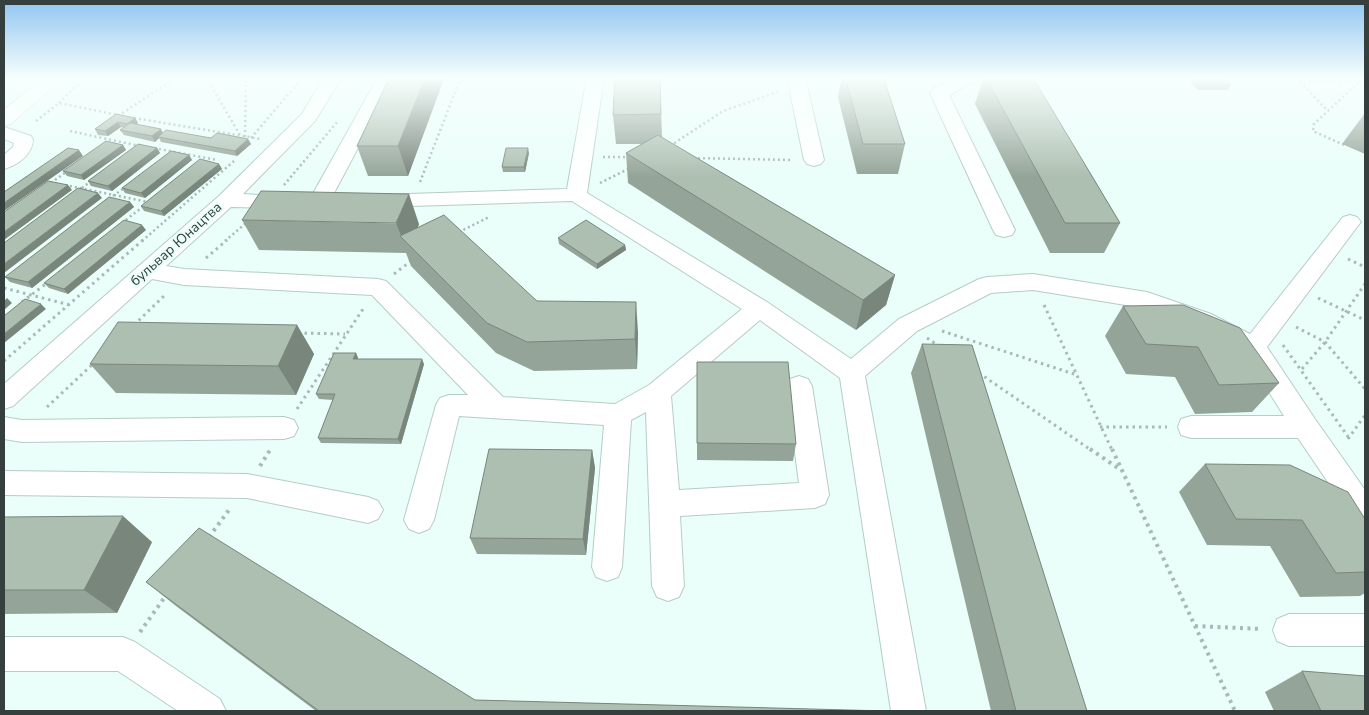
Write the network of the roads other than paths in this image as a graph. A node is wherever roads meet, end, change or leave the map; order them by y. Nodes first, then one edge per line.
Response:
1 (17, 110) edge
2 (313, 110) edge
3 (368, 110) edge
4 (589, 110) edge
5 (803, 110) edge
6 (947, 110) edge
7 (4, 122) edge
8 (814, 160) road end
9 (4, 163) edge
10 (576, 195) junction
11 (226, 200) junction
12 (316, 202) junction
13 (1350, 222) dead end
14 (1004, 230) dead end
15 (146, 270) junction
16 (759, 308) junction
17 (1254, 347) junction
18 (852, 374) junction
19 (798, 386) dead end
20 (658, 392) junction
21 (4, 399) edge
22 (496, 406) junction
23 (618, 415) junction
24 (1191, 427) road end
25 (1305, 427) junction
26 (4, 428) edge
27 (284, 428) road end
28 (4, 483) edge
29 (665, 504) junction
30 (368, 510) dead end
31 (1365, 513) edge
32 (418, 520) dead end
33 (607, 568) dead end
34 (668, 586) dead end
35 (1289, 630) road end
36 (1365, 630) edge
37 (4, 654) edge
38 (208, 711) edge
39 (908, 711) edge

1 - 7 main road
2 - 11 street, бульвар Юнацтва
3 - 12 street
4 - 10 street
5 - 8 street
6 - 14 street
7 - 9 street
10 - 12 street
10 - 16 street
11 - 12 street
11 - 15 street, бульвар Юнацтва
13 - 17 street
15 - 21 street, бульвар Юнацтва
15 - 22 street
16 - 18 street
16 - 20 street
17 - 18 street
17 - 25 street
18 - 39 street
19 - 29 street
20 - 23 street
20 - 29 street
22 - 23 street
22 - 32 street
23 - 33 street
24 - 25 street
25 - 31 street
26 - 27 street
28 - 30 street
29 - 34 street
35 - 36 street
37 - 38 street

